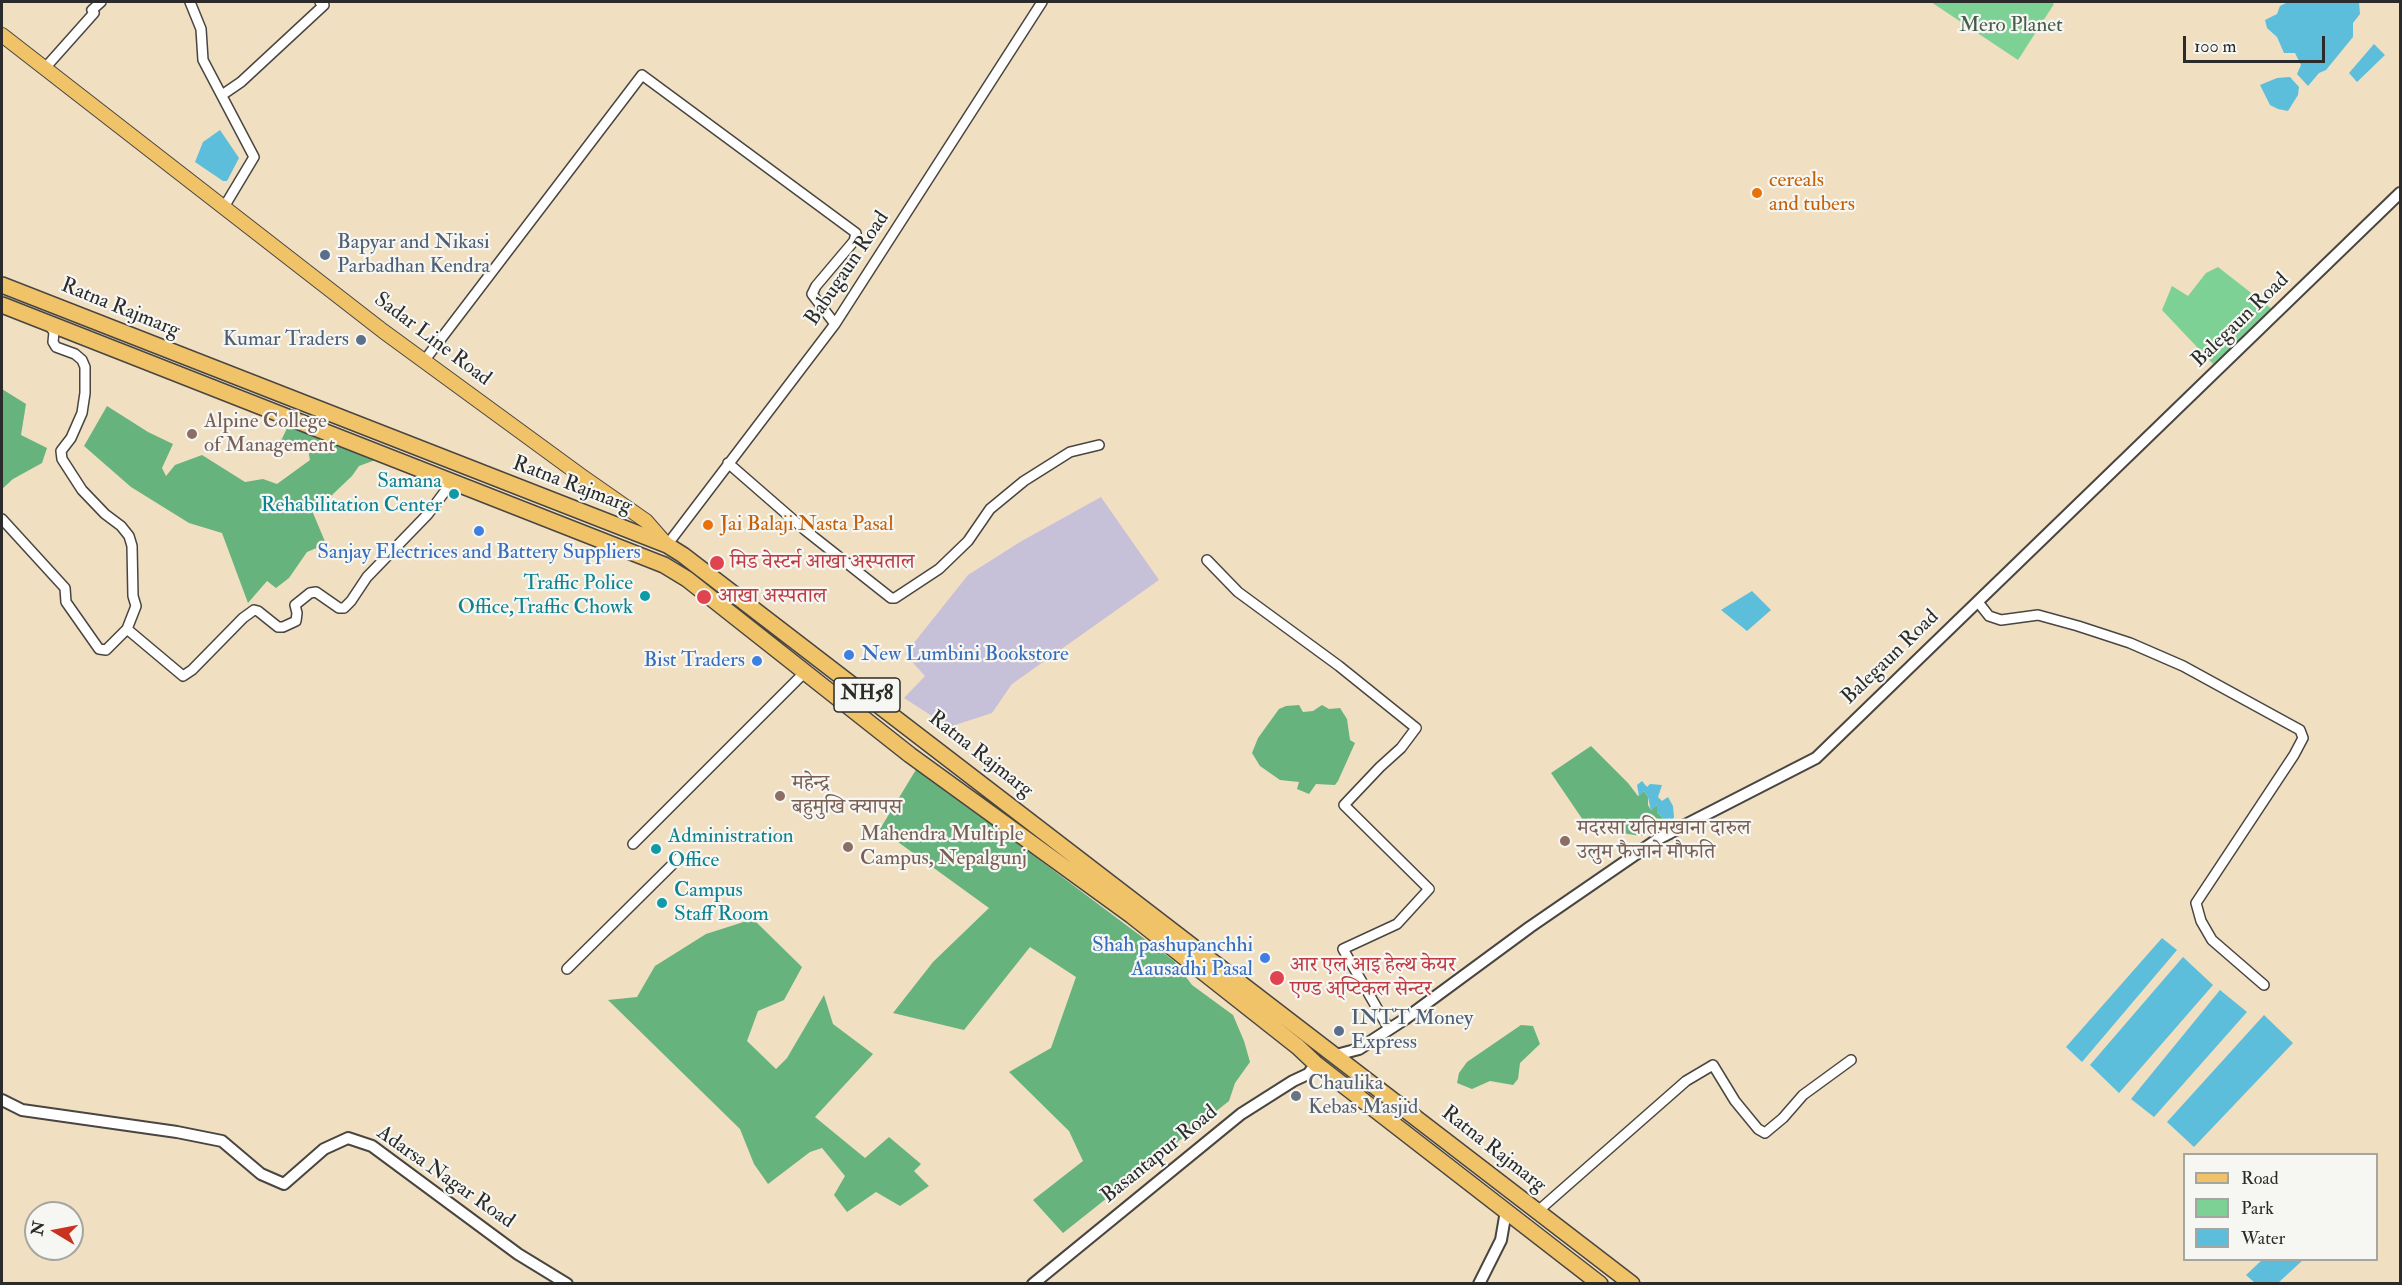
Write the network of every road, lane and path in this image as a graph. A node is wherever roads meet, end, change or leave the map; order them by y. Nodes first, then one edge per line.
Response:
1 (101, 2) edge
2 (190, 2) edge
3 (320, 2) edge
4 (1042, 2) edge
5 (2, 35) edge
6 (45, 68) junction
7 (222, 95) junction
8 (2400, 193) edge
9 (224, 207) junction
10 (2, 285) edge
11 (2, 305) edge
12 (48, 323) junction
13 (835, 324) junction
14 (424, 360) junction
15 (1099, 445) dead end
16 (728, 464) junction
17 (444, 480) junction
18 (2, 519) edge
19 (667, 545) junction
20 (1207, 560) dead end
21 (1978, 602) junction
22 (127, 629) junction
23 (798, 668) junction
24 (633, 844) dead end
25 (680, 857) dead end
26 (567, 969) dead end
27 (2264, 985) dead end
28 (1389, 1029) junction
29 (1336, 1055) junction
30 (1851, 1060) dead end
31 (1316, 1064) junction
32 (2, 1100) edge
33 (1506, 1210) junction
34 (1538, 1211) junction
35 (567, 1284) edge
36 (1033, 1284) edge
37 (1479, 1284) edge
38 (1600, 1284) edge
39 (1632, 1284) edge

1 - 6 street
2 - 7 street
3 - 7 street
4 - 13 street, Babugaun Road
5 - 6 main road, Sadar Line Road
6 - 9 main road, Sadar Line Road
7 - 9 street
8 - 21 street, Balegaun Road
9 - 14 main road, Sadar Line Road
10 - 19 highway, Ratna Rajmarg / NH58
11 - 12 highway, Ratna Rajmarg / NH58
12 - 17 highway, Ratna Rajmarg / NH58
12 - 22 street
13 - 14 street
13 - 16 street, Babugaun Road
14 - 19 main road, Sadar Line Road
15 - 16 street
16 - 19 street, Babugaun Road
17 - 22 street
17 - 23 highway, Ratna Rajmarg / NH58
18 - 22 street
19 - 29 highway, Ratna Rajmarg / NH58
20 - 28 street
21 - 27 street
21 - 28 street, Balegaun Road
23 - 24 street
23 - 31 highway, Ratna Rajmarg / NH58
25 - 26 street
28 - 29 street, Balegaun Road
29 - 34 highway, Ratna Rajmarg / NH58
30 - 34 street
31 - 33 highway, Ratna Rajmarg / NH58
31 - 36 street, Basantapur Road
32 - 35 street, Adarsa Nagar Road
33 - 37 street
33 - 38 highway, Ratna Rajmarg / NH58
34 - 39 highway, Ratna Rajmarg / NH58

